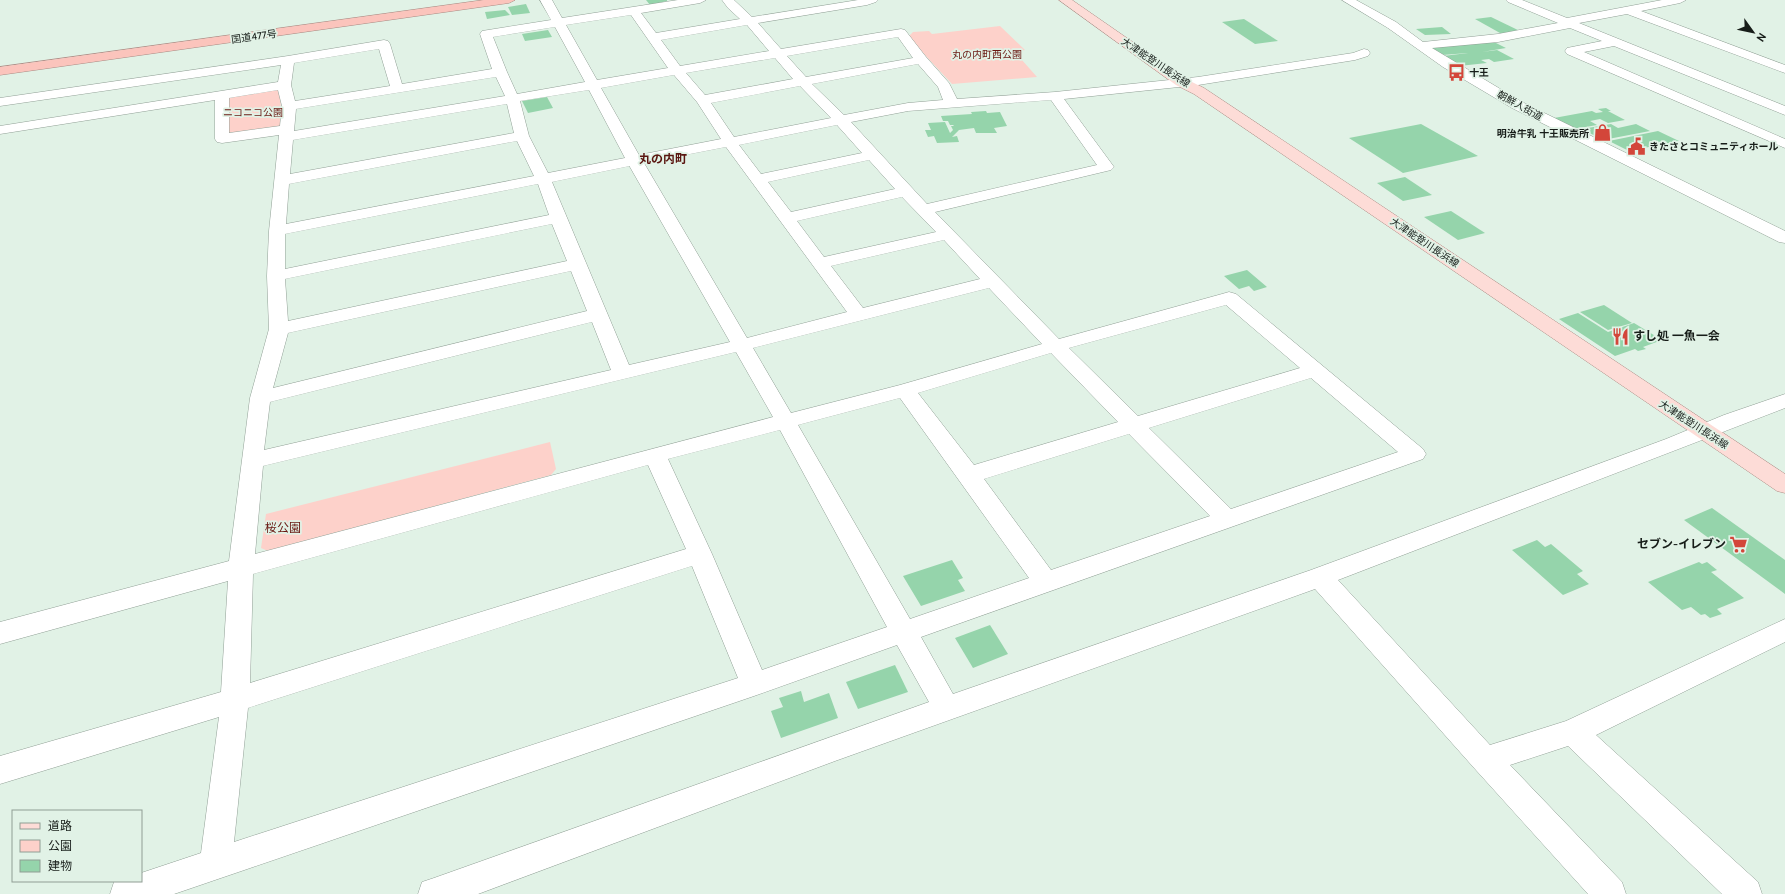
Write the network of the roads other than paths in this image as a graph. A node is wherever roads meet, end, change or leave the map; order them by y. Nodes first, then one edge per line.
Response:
1 (509, 0) edge
2 (546, 0) edge
3 (700, 0) edge
4 (728, 0) edge
5 (872, 0) edge
6 (1065, 0) edge
7 (1348, 0) edge
8 (1512, 0) edge
9 (1680, 0) edge
10 (1628, 10) junction
11 (634, 11) junction
12 (558, 22) junction
13 (750, 22) junction
14 (1568, 23) junction
15 (654, 37) junction
16 (1615, 42) junction
17 (1420, 46) junction
18 (1364, 53) dead end
19 (777, 54) junction
20 (288, 60) junction
21 (921, 60) junction
22 (676, 70) junction
23 (1785, 70) edge
24 (0, 71) edge
25 (500, 72) junction
26 (803, 82) junction
27 (1181, 82) junction
28 (284, 85) junction
29 (594, 85) junction
30 (397, 88) junction
31 (222, 95) junction
32 (1054, 96) junction
33 (512, 99) junction
34 (702, 100) junction
35 (0, 102) edge
36 (952, 104) junction
37 (289, 106) junction
38 (1785, 111) edge
39 (841, 120) junction
40 (0, 130) edge
41 (286, 133) junction
42 (522, 136) junction
43 (729, 141) junction
44 (1785, 144) edge
45 (872, 155) junction
46 (636, 160) junction
47 (543, 178) junction
48 (759, 179) junction
49 (283, 180) junction
50 (906, 191) junction
51 (924, 209) junction
52 (558, 218) junction
53 (788, 218) junction
54 (277, 231) junction
55 (949, 234) junction
56 (1785, 238) edge
57 (821, 263) junction
58 (577, 264) junction
59 (276, 276) junction
60 (993, 281) junction
61 (598, 314) junction
62 (858, 314) junction
63 (279, 329) junction
64 (742, 345) junction
65 (1055, 346) junction
66 (1315, 370) junction
67 (622, 372) junction
68 (905, 390) junction
69 (260, 398) junction
70 (1785, 402) edge
71 (786, 422) junction
72 (1133, 425) junction
73 (1706, 432) junction
74 (655, 455) junction
75 (252, 461) junction
76 (969, 475) junction
77 (1785, 485) edge
78 (1226, 518) junction
79 (700, 554) junction
80 (241, 568) junction
81 (1320, 576) junction
82 (1046, 582) junction
83 (1785, 630) edge
84 (904, 631) junction
85 (0, 633) edge
86 (754, 684) junction
87 (235, 700) junction
88 (947, 709) junction
89 (1573, 732) junction
90 (1485, 760) junction
91 (0, 770) edge
92 (216, 863) junction
93 (126, 894) edge
94 (434, 894) edge
95 (1610, 894) edge
96 (1746, 894) edge

1 - 24 highway, 国道477号
2 - 12 street
3 - 11 street
4 - 13 street
5 - 13 street
6 - 27 main road, 大津能登川長浜線
7 - 17 street, 朝鮮人街道
8 - 14 street
9 - 10 street
10 - 14 street
10 - 23 street
11 - 12 street
11 - 15 street
12 - 25 street
12 - 29 street
13 - 15 street
13 - 19 street
14 - 16 street
14 - 17 street
15 - 22 street
16 - 38 street
16 - 44 street
17 - 56 street, 朝鮮人街道
18 - 27 street
19 - 21 street
19 - 22 street
19 - 26 street
20 - 28 street
20 - 30 street
20 - 35 street
21 - 26 street
21 - 36 street
22 - 29 street
22 - 34 street
25 - 30 street
25 - 33 street
26 - 34 street
26 - 39 street
27 - 32 street
27 - 73 main road, 大津能登川長浜線
28 - 31 street
28 - 37 street
29 - 33 street
29 - 46 street
30 - 37 street
31 - 40 street
31 - 41 street
32 - 36 street
32 - 51 street
33 - 41 street
33 - 42 street
34 - 43 street
36 - 39 street
37 - 41 street
39 - 43 street
39 - 45 street
41 - 49 street
42 - 47 street
42 - 49 street
43 - 46 street
43 - 48 street
45 - 48 street
45 - 50 street
46 - 47 street
46 - 64 street
47 - 52 street
47 - 54 street
48 - 53 street
49 - 54 street
50 - 51 street
50 - 53 street
51 - 55 street
52 - 58 street
52 - 59 street
53 - 57 street
54 - 59 street
55 - 57 street
55 - 60 street
57 - 62 street
58 - 61 street
58 - 63 street
59 - 63 street
60 - 62 street
60 - 65 street
61 - 67 street
61 - 69 street
62 - 64 street
63 - 69 street
64 - 67 street
64 - 71 street
65 - 66 street
65 - 68 street
65 - 72 street
66 - 72 street
66 - 78 street
67 - 75 street
68 - 71 street
68 - 76 street
69 - 75 street
70 - 73 street
71 - 74 street
71 - 84 street
72 - 76 street
72 - 78 street
73 - 77 main road, 大津能登川長浜線
73 - 81 street
74 - 79 street
74 - 80 street
75 - 80 street
76 - 82 street
78 - 82 street
79 - 86 street
79 - 87 street
80 - 85 street
80 - 87 street
81 - 88 street
81 - 90 street
82 - 84 street
83 - 89 street
84 - 86 street
84 - 88 street
86 - 92 street
87 - 91 street
87 - 92 street
88 - 94 street
89 - 90 street
89 - 96 street
90 - 95 street
92 - 93 street

